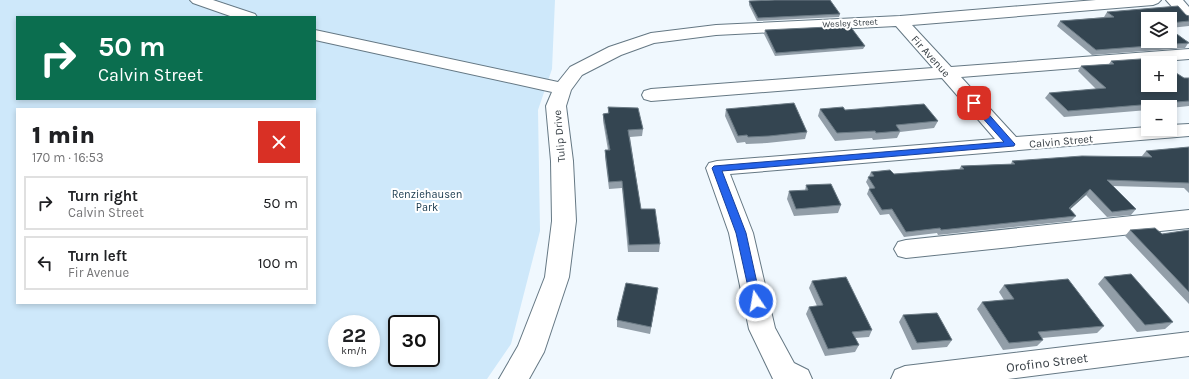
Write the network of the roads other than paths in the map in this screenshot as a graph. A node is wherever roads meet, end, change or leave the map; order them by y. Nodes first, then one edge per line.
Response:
1 (198, 0) edge
2 (1153, 0) edge
3 (1174, 0) edge
4 (246, 16) edge
5 (1189, 16) edge
6 (900, 21) junction
7 (316, 36) edge
8 (1189, 54) edge
9 (946, 72) junction
10 (562, 89) junction
11 (651, 95) dead end
12 (1189, 130) edge
13 (1011, 144) junction
14 (1189, 219) edge
15 (906, 249) dead end
16 (1189, 344) edge
17 (512, 379) edge
18 (798, 379) edge
19 (905, 379) edge

1 - 4 street
2 - 6 street, Wesley Street
3 - 5 street
6 - 9 street, Fir Avenue
6 - 10 street, Wesley Street
7 - 10 street
8 - 9 street
9 - 11 street
9 - 13 street, Fir Avenue
10 - 17 street, Tulip Drive
12 - 13 street, Calvin Street
13 - 18 street, Calvin Street
14 - 15 street
16 - 19 street, Orofino Street

